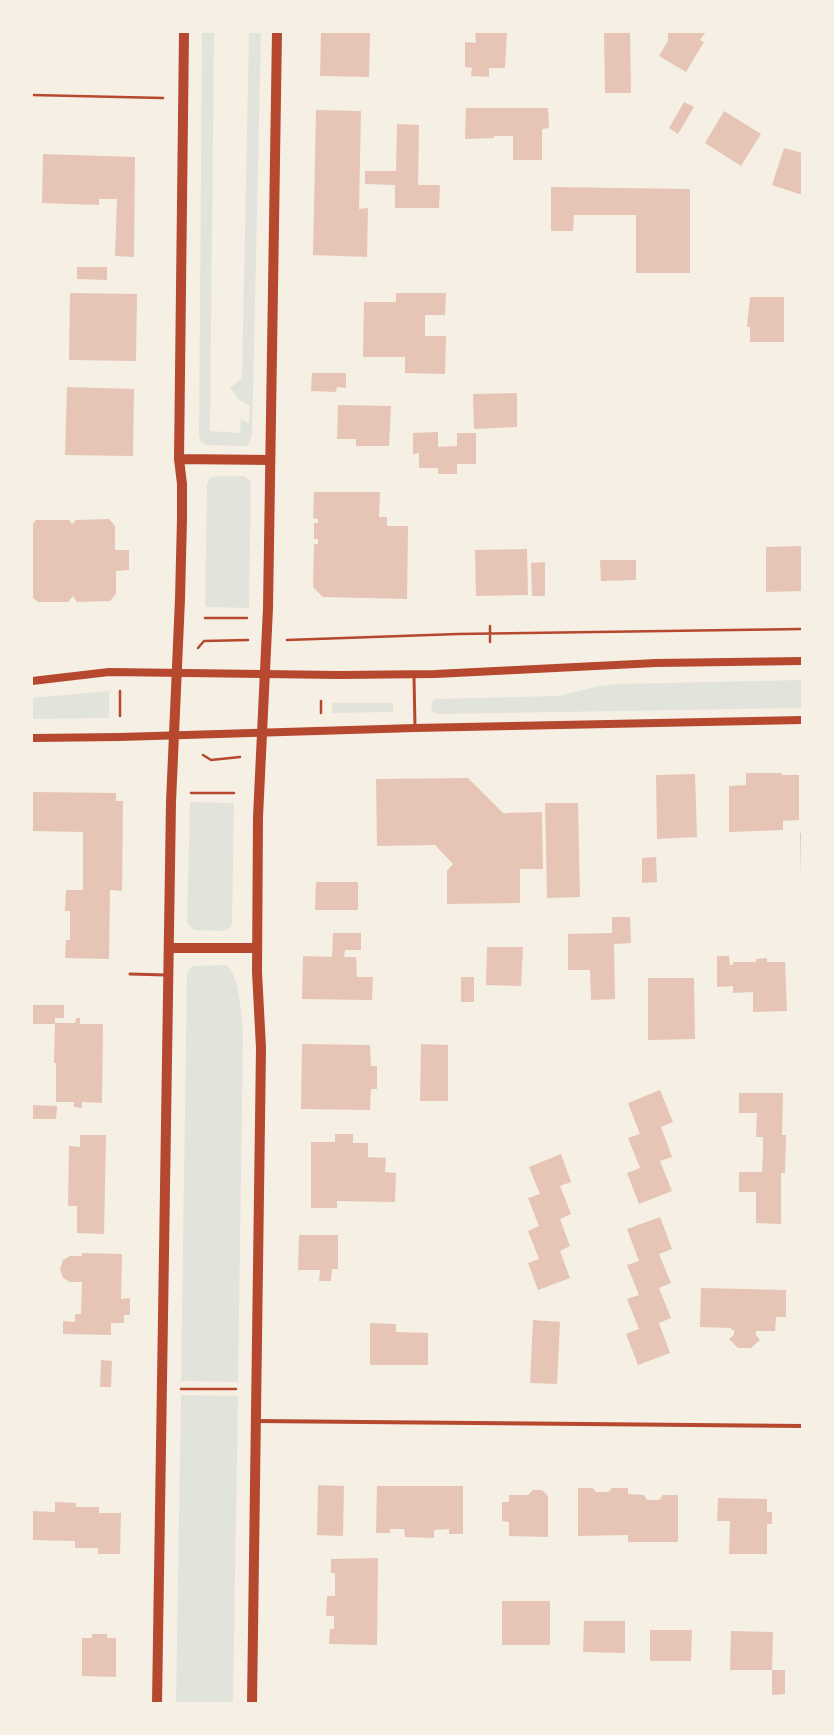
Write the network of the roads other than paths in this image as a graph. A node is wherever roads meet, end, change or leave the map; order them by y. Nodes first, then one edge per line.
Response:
1 (184, 32) edge
2 (277, 32) edge
3 (179, 459) junction
4 (270, 460) junction
5 (802, 661) edge
6 (177, 673) junction
7 (265, 674) junction
8 (414, 674) junction
9 (32, 681) edge
10 (802, 720) edge
11 (416, 728) junction
12 (262, 733) junction
13 (174, 736) junction
14 (32, 738) edge
15 (168, 948) junction
16 (257, 948) junction
17 (130, 974) dead end
18 (168, 975) junction
19 (256, 1421) junction
20 (802, 1426) edge
21 (157, 1703) edge
22 (252, 1703) edge

1 - 3 main road
2 - 4 main road
3 - 4 main road
3 - 6 main road
4 - 7 main road
5 - 8 main road
6 - 7 main road
6 - 9 main road
6 - 13 main road
7 - 8 main road
7 - 12 main road
8 - 11 lane
10 - 11 main road
11 - 12 main road
12 - 13 main road
12 - 16 main road
13 - 14 main road
13 - 15 main road
15 - 16 main road
15 - 18 main road
16 - 19 main road
17 - 18 lane
18 - 21 main road
19 - 20 street
19 - 22 main road

